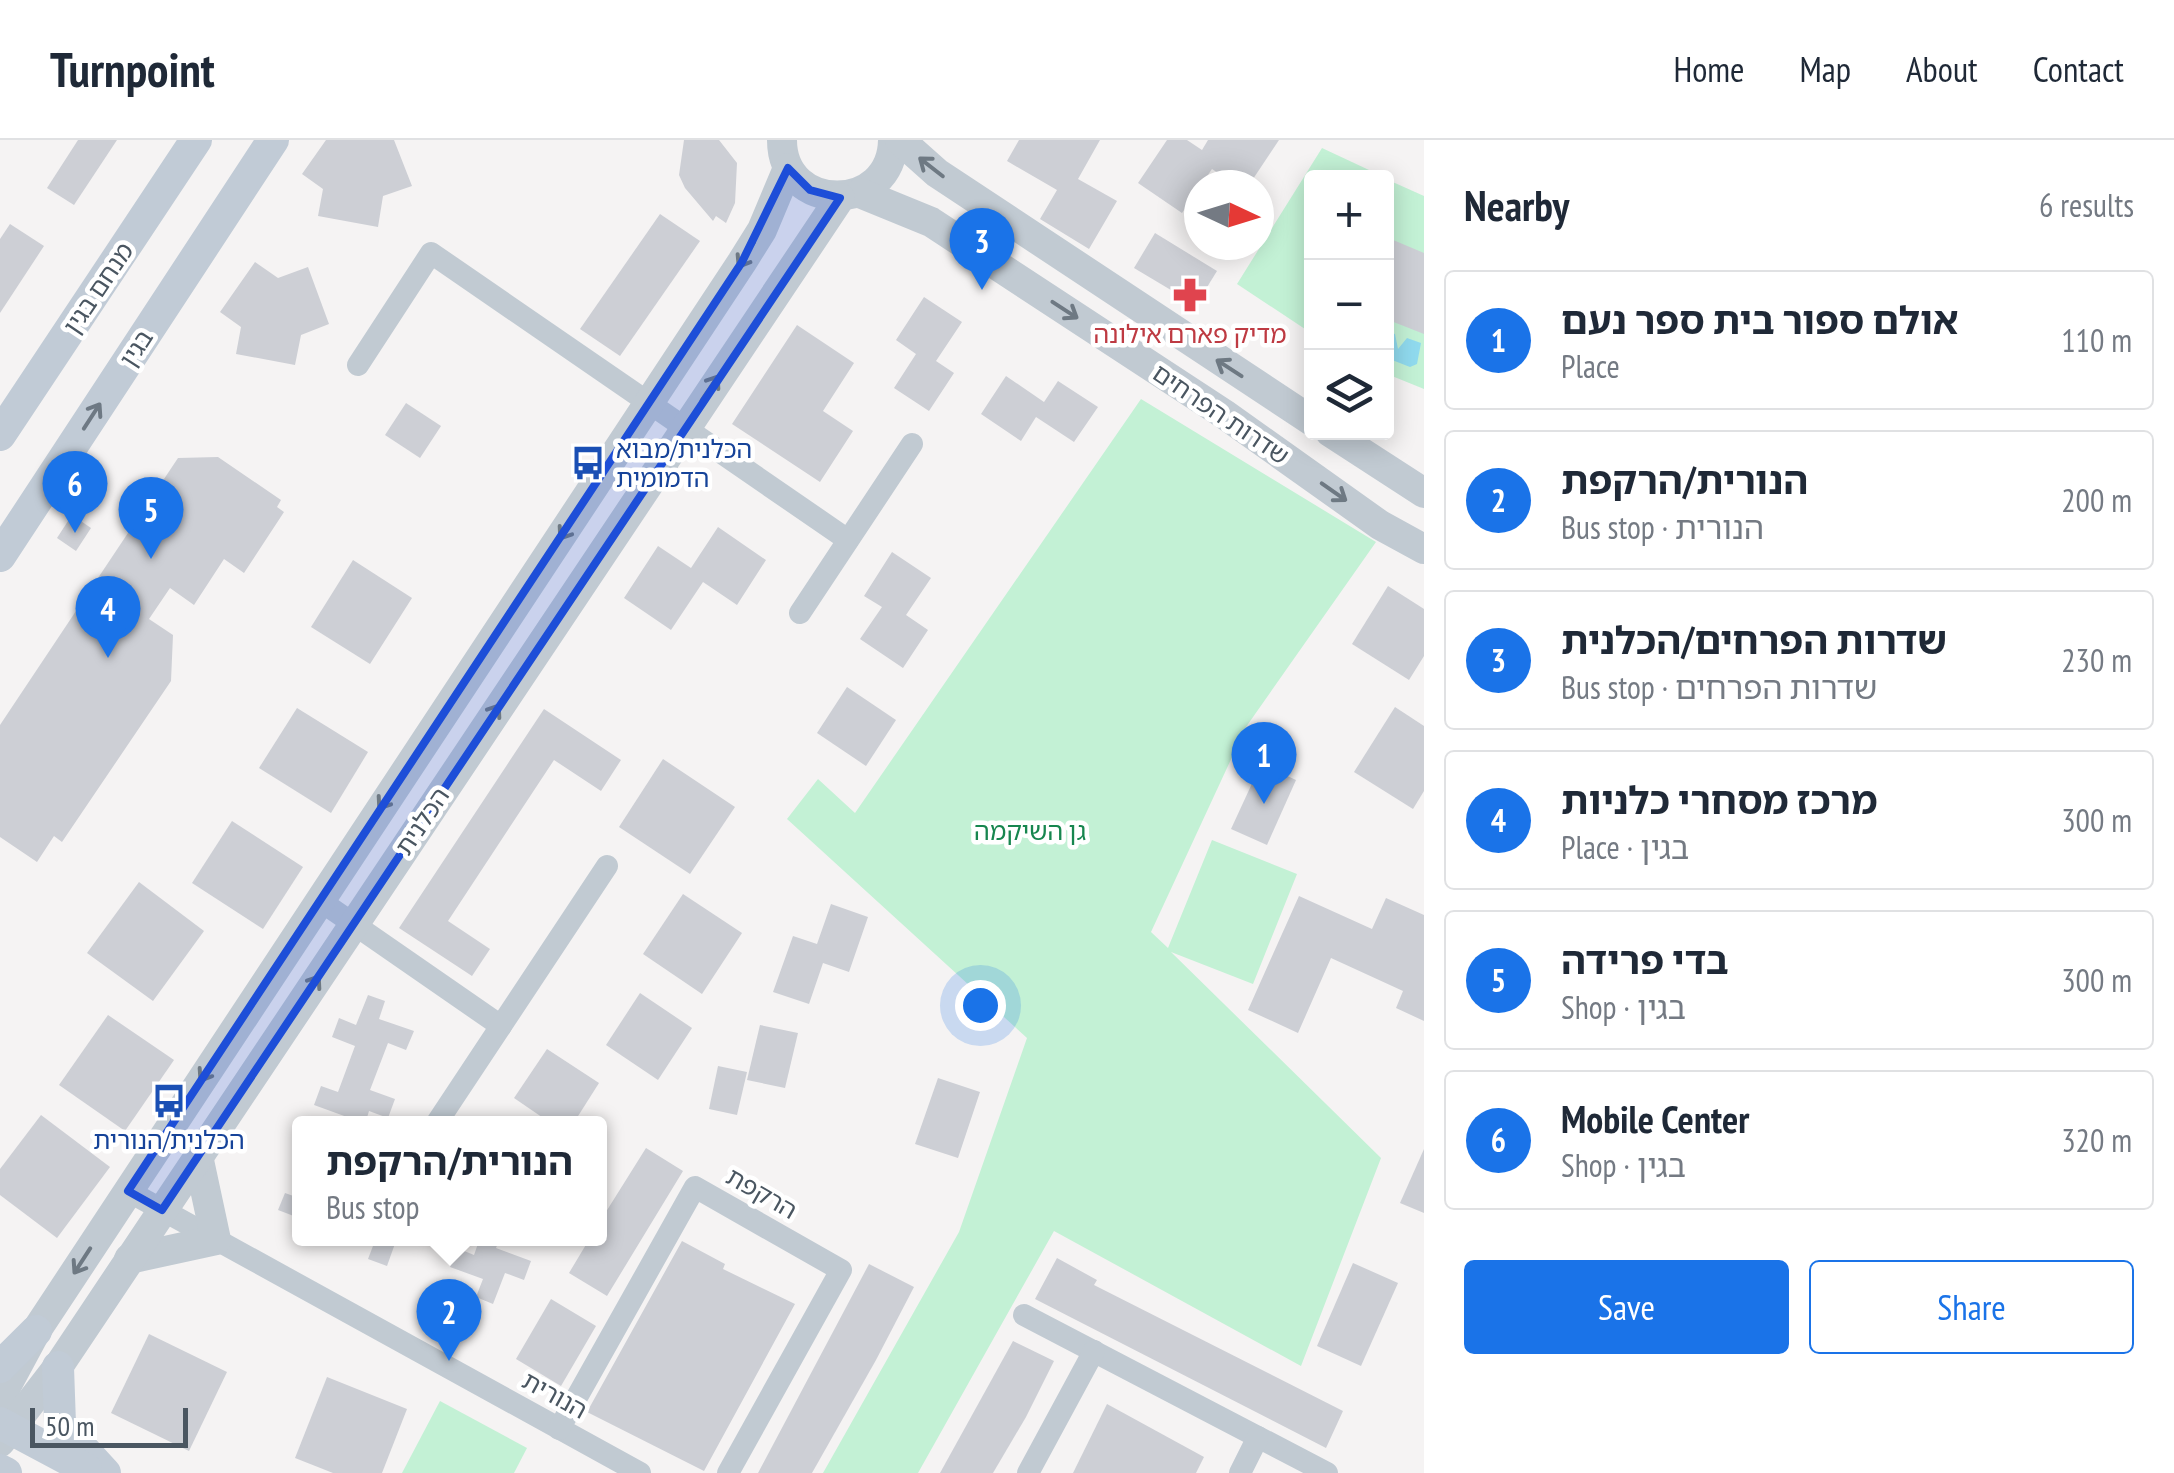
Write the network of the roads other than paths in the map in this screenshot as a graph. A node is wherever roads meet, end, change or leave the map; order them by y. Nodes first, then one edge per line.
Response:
1 (196, 140) edge
2 (273, 140) edge
3 (897, 140) edge
4 (782, 150) edge
5 (850, 196) junction
6 (358, 365) dead end
7 (650, 404) junction
8 (1304, 416) edge
9 (684, 427) junction
10 (0, 435) edge
11 (1342, 440) edge
12 (912, 444) dead end
13 (1424, 493) edge
14 (848, 540) junction
15 (1424, 549) edge
16 (0, 556) edge
17 (800, 612) dead end
18 (607, 866) dead end
19 (319, 900) junction
20 (354, 924) junction
21 (501, 1026) junction
22 (441, 1116) edge
23 (198, 1156) junction
24 (128, 1191) junction
25 (162, 1210) junction
26 (216, 1240) junction
27 (129, 1259) junction
28 (1024, 1315) dead end
29 (36, 1330) junction
30 (1094, 1351) junction
31 (58, 1367) junction
32 (0, 1368) edge
33 (0, 1398) edge
34 (560, 1429) junction
35 (4, 1432) edge
36 (1258, 1437) junction
37 (94, 1473) edge
38 (105, 1473) edge
39 (640, 1473) edge
40 (728, 1473) edge
41 (1028, 1473) edge
42 (1240, 1473) edge
43 (1327, 1473) edge

1 - 10 main road, מנחם בגין
16 -> 2 main road, בגין
3 - 5 street, הכלנית
8 -> 3 street, שדרות הפרחים
4 - 5 street, שדרות הפרחים
4 -> 7 street, הכלנית
9 -> 5 street, הכלנית
5 -> 15 street, שדרות הפרחים
6 - 7 street
7 - 9 street
7 -> 19 street, הכלנית
9 - 14 street
20 -> 9 street, הכלנית
11 - 13 street
12 - 14 street
14 - 17 street
18 - 21 street
19 - 20 street
19 -> 24 street, הכלנית
20 - 21 street
23 -> 20 street, הכלנית
21 - 22 street
23 - 25 street, הכלנית
23 - 26 street
24 - 25 street, הנורית
24 -> 29 street, הכלנית
25 - 26 street, הנורית
25 - 27 street, הכלנית
26 - 27 street
26 - 34 street, הנורית
27 - 31 street, הכלנית
28 - 30 street
29 - 32 main road
29 - 33 street, הכלנית
30 - 36 street
30 - 41 street
31 - 35 street, הכלנית
31 - 38 main road
34 - 39 street, הנורית
34 - 40 street, הרקפת
35 - 37 main road
36 - 42 street
36 - 43 street

